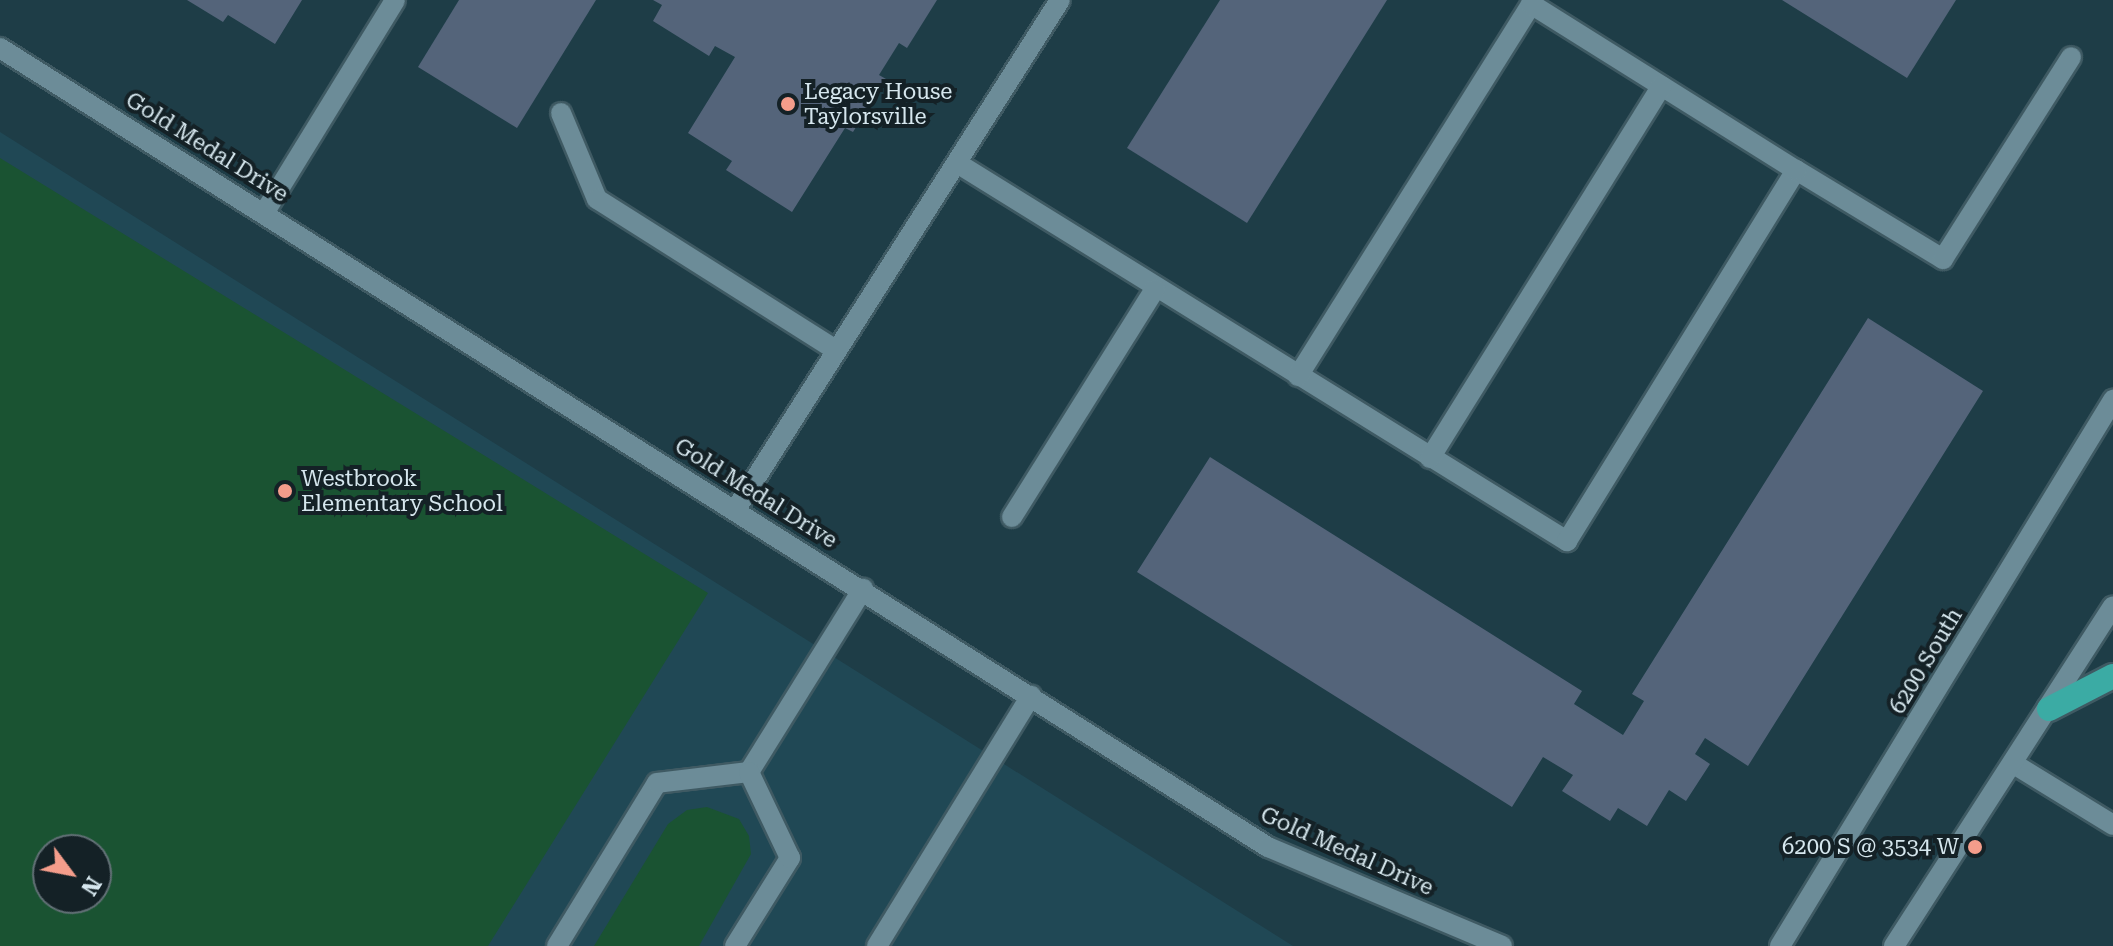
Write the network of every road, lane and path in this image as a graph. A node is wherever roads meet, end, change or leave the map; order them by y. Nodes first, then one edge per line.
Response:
1 (395, 0) edge
2 (1060, 0) edge
3 (0, 48) edge
4 (2071, 57) dead end
5 (1662, 86) junction
6 (561, 113) dead end
7 (957, 163) junction
8 (1796, 170) junction
9 (266, 210) junction
10 (1155, 289) junction
11 (834, 349) junction
12 (1298, 376) junction
13 (2113, 400) edge
14 (1430, 458) junction
15 (736, 509) junction
16 (1012, 517) dead end
17 (863, 589) junction
18 (2113, 606) edge
19 (2113, 676) edge
20 (1031, 696) junction
21 (2049, 709) junction
22 (2014, 764) junction
23 (749, 772) junction
24 (2113, 825) edge
25 (557, 946) edge
26 (735, 946) edge
27 (877, 946) edge
28 (1502, 946) edge
29 (1780, 946) edge
30 (1894, 946) edge

1 - 9 street
2 - 7 street
3 - 9 street, Gold Medal Drive
4 - 8 street
5 - 8 street
5 - 12 street
5 - 14 street
6 - 11 street
7 - 10 street
7 - 11 street
8 - 14 street
9 - 15 street, Gold Medal Drive
10 - 12 street
10 - 16 street
11 - 15 street
12 - 14 street
13 - 29 street, 6200 South
15 - 17 street, Gold Medal Drive
17 - 20 street, Gold Medal Drive
17 - 23 street
18 - 21 street
19 - 21 highway
20 - 27 street
20 - 28 street, Gold Medal Drive
21 - 22 street
22 - 24 street
22 - 30 street
23 - 25 street
23 - 26 street

